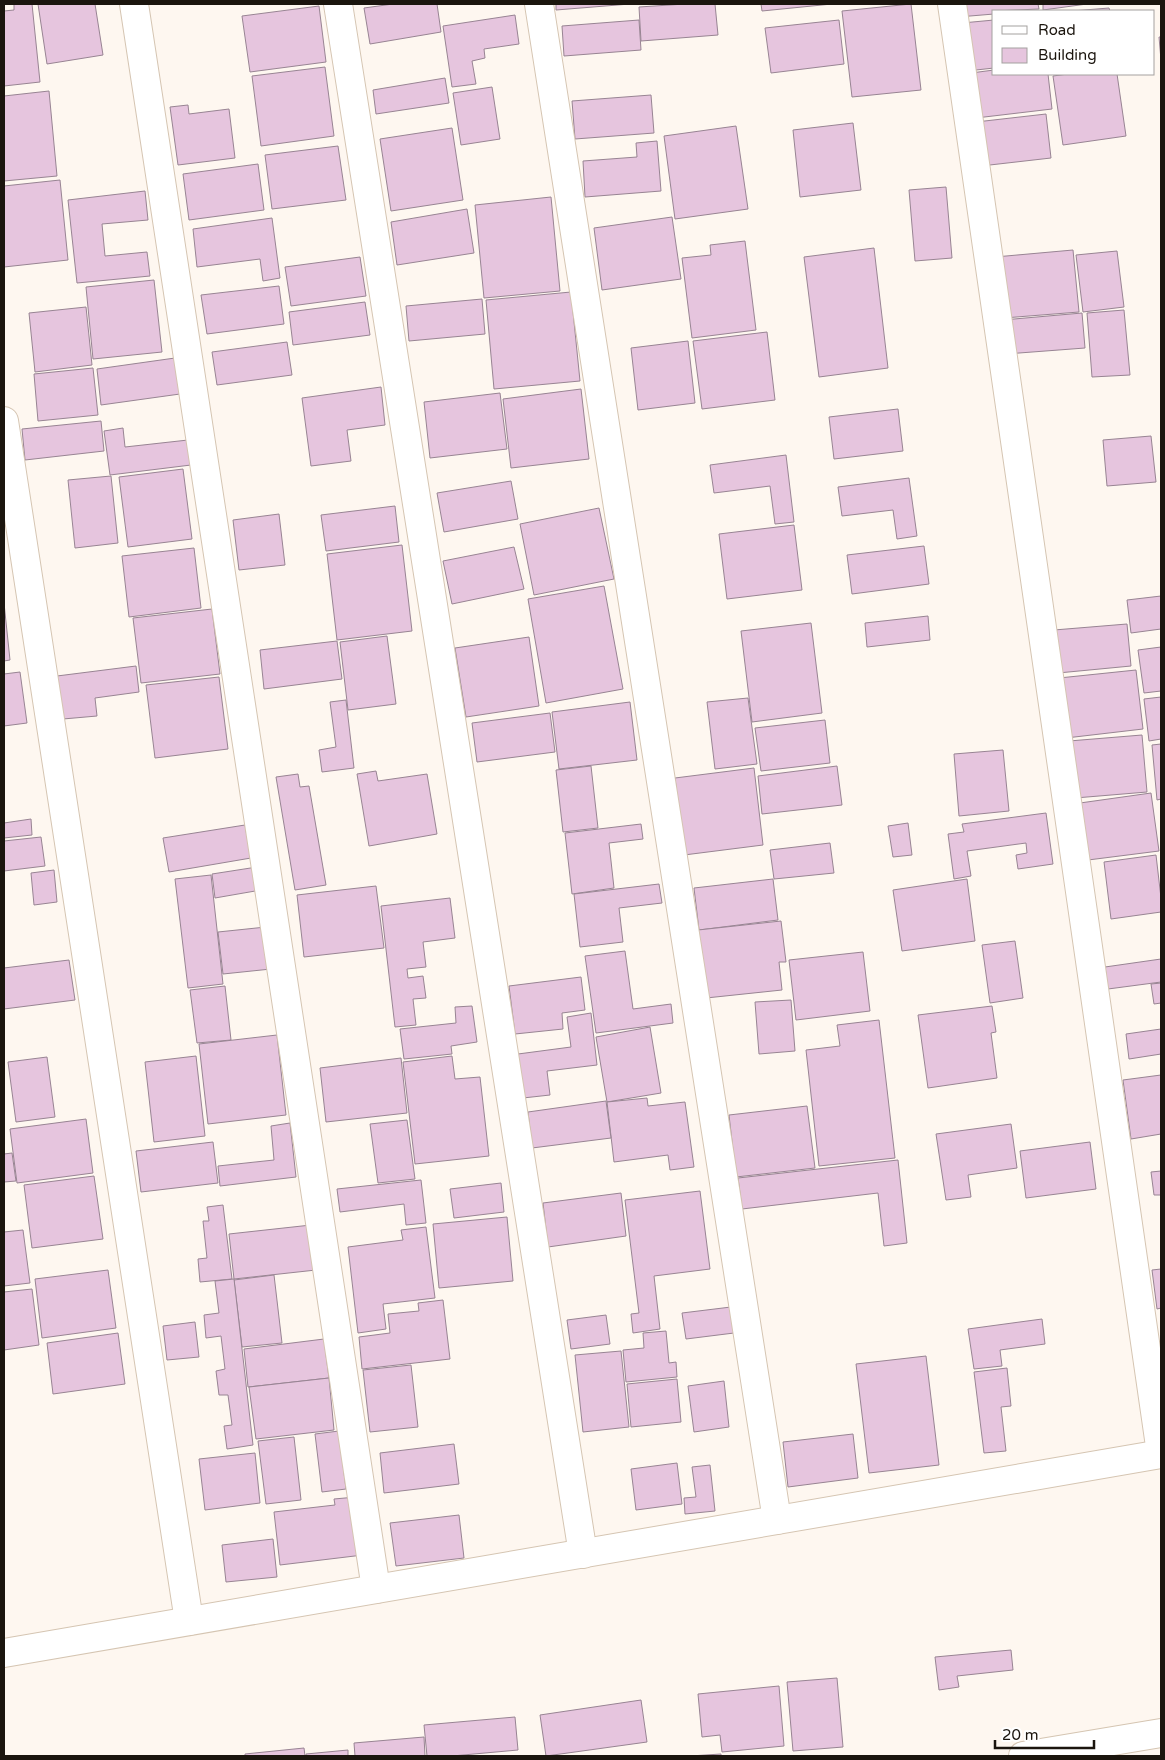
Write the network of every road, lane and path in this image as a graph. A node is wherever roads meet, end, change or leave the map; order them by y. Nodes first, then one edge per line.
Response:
1 (134, 4) edge
2 (338, 4) edge
3 (539, 4) edge
4 (952, 4) edge
5 (4, 421) edge
6 (1161, 1454) edge
7 (777, 1520) junction
8 (583, 1554) junction
9 (376, 1589) junction
10 (189, 1621) junction
11 (4, 1653) edge
12 (1161, 1733) edge
13 (1022, 1756) edge

1 - 9 street
2 - 8 street
3 - 7 street
4 - 6 street
5 - 10 street
6 - 7 street
7 - 8 street
8 - 9 street
9 - 10 street
10 - 11 street
12 - 13 street

